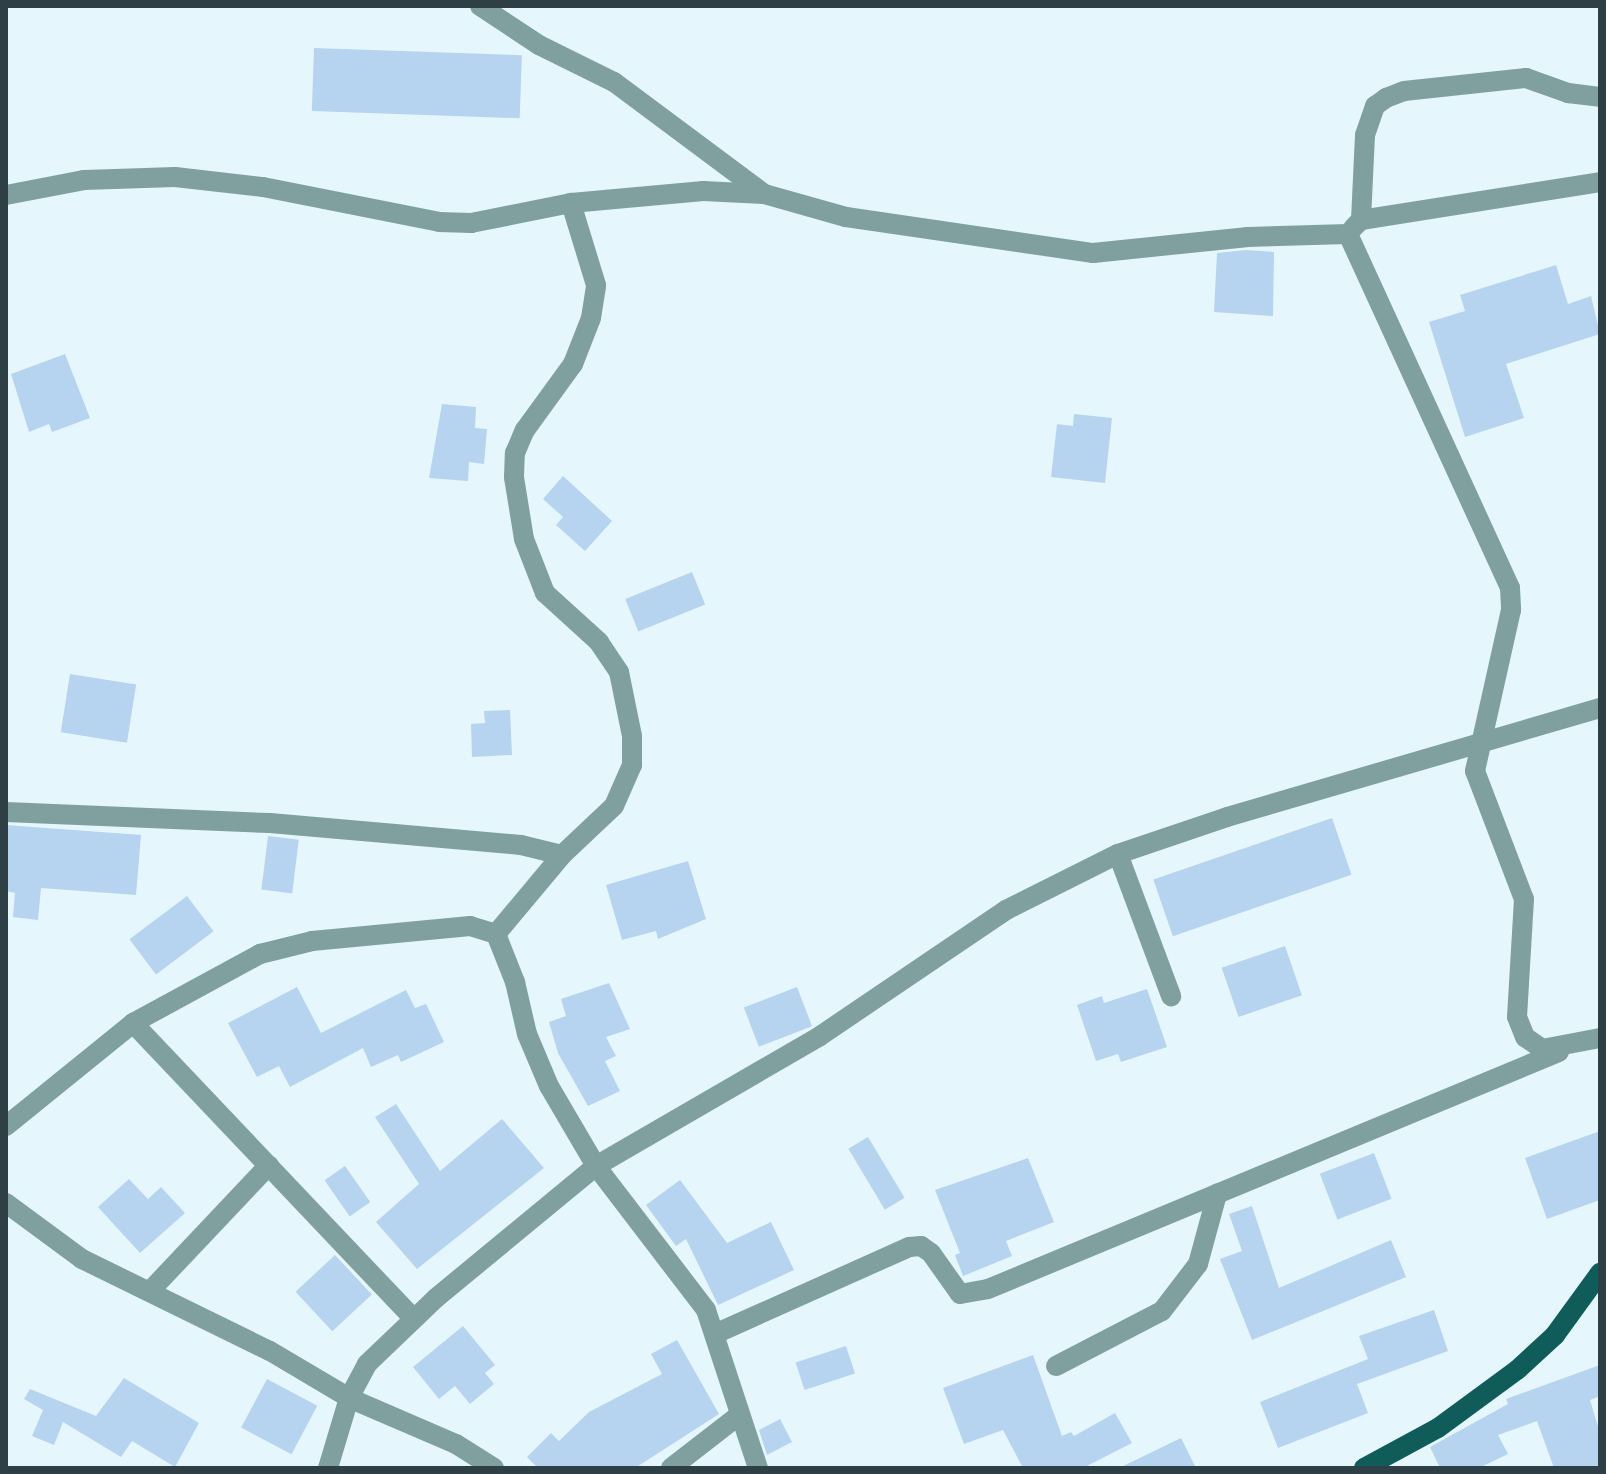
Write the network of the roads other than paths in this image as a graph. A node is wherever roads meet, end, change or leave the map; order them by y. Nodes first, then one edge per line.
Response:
1 (480, 6) edge
2 (1600, 97) edge
3 (1600, 182) edge
4 (764, 194) junction
5 (6, 195) edge
6 (571, 203) junction
7 (1354, 227) junction
8 (1600, 708) edge
9 (1477, 747) junction
10 (6, 812) edge
11 (1118, 854) junction
12 (562, 855) junction
13 (496, 934) junction
14 (1171, 996) dead end
15 (133, 1023) junction
16 (1600, 1038) edge
17 (1572, 1047) junction
18 (6, 1126) edge
19 (269, 1165) junction
20 (596, 1166) junction
21 (1217, 1194) junction
22 (6, 1203) edge
23 (1600, 1273) edge
24 (150, 1291) junction
25 (413, 1318) junction
26 (717, 1333) junction
27 (1056, 1366) dead end
28 (349, 1398) junction
29 (738, 1416) junction
30 (328, 1468) edge
31 (494, 1468) edge
32 (671, 1468) edge
33 (758, 1468) edge
34 (1364, 1468) edge

1 - 4 street
2 - 7 street
3 - 7 street
4 - 6 street
4 - 7 street
5 - 6 street
6 - 12 street
7 - 9 street
8 - 9 street
9 - 11 street
9 - 17 street
10 - 12 street
11 - 14 street
11 - 20 street
12 - 13 street
13 - 15 street
13 - 20 street
15 - 18 street
15 - 19 street
16 - 17 street
17 - 21 street
19 - 24 street
19 - 25 street
20 - 25 street
20 - 26 street
21 - 26 street
21 - 27 street
22 - 24 street
23 - 34 main road
24 - 28 street
25 - 28 street
26 - 29 street
28 - 30 street
28 - 31 street
29 - 32 street
29 - 33 street

